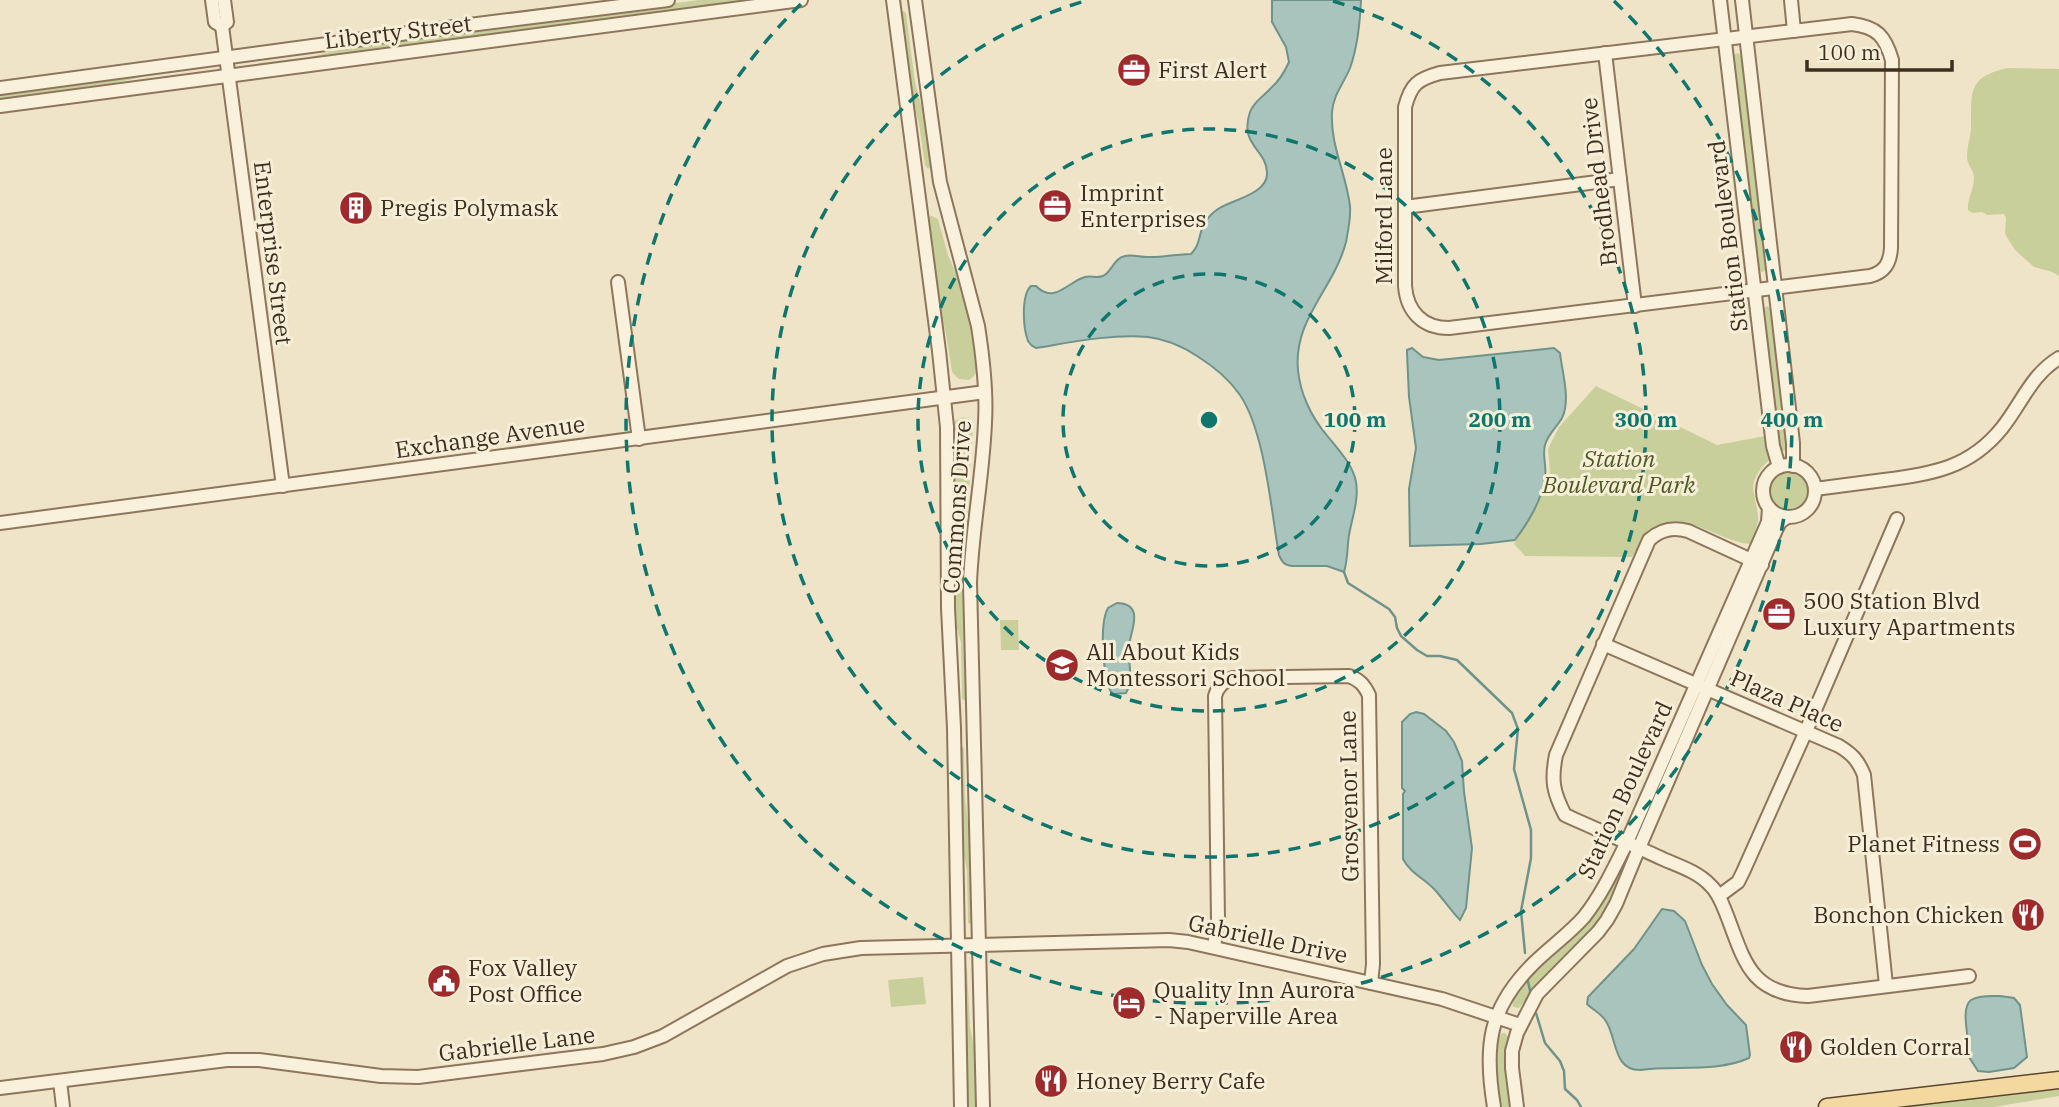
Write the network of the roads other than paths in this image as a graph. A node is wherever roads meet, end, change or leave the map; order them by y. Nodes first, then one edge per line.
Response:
1 (212, 0) edge
2 (224, 0) edge
3 (668, 0) edge
4 (801, 0) edge
5 (893, 0) edge
6 (915, 0) edge
7 (1720, 0) edge
8 (1742, 0) edge
9 (1791, 0) edge
10 (222, 26) junction
11 (1794, 31) junction
12 (1746, 36) junction
13 (1725, 39) junction
14 (1605, 53) junction
15 (226, 57) junction
16 (229, 75) junction
17 (0, 88) edge
18 (0, 106) edge
19 (1620, 179) junction
20 (1405, 207) junction
21 (618, 282) dead end
22 (1775, 289) junction
23 (1756, 291) junction
24 (1635, 306) junction
25 (2059, 358) edge
26 (985, 392) junction
27 (944, 398) junction
28 (639, 439) junction
29 (1793, 466) junction
30 (1779, 467) junction
31 (283, 486) junction
32 (1815, 489) junction
33 (1769, 508) junction
34 (1787, 517) junction
35 (1897, 519) dead end
36 (0, 523) edge
37 (1756, 563) junction
38 (1604, 644) junction
39 (1702, 686) junction
40 (1806, 731) junction
41 (1633, 845) junction
42 (1720, 896) junction
43 (979, 945) junction
44 (958, 946) junction
45 (1214, 947) junction
46 (1969, 976) dead end
47 (1371, 983) junction
48 (1886, 985) junction
49 (1497, 1016) junction
50 (1520, 1025) junction
51 (2059, 1080) edge
52 (60, 1081) junction
53 (0, 1088) edge
54 (63, 1107) edge
55 (961, 1107) edge
56 (983, 1107) edge
57 (1493, 1107) edge
58 (1517, 1107) edge
59 (1827, 1107) edge

1 - 10 street, Enterprise Street
2 - 10 street, Enterprise Street
3 - 15 street, Liberty Street
4 - 16 street, Liberty Street
5 - 27 street, Commons Drive
6 - 26 street, Commons Drive
7 - 13 street, Station Boulevard
8 - 12 street, Station Boulevard
9 - 11 street
10 - 15 street, Enterprise Street
11 - 12 street, Milford Lane
11 - 22 street, Milford Lane
12 - 13 street, Milford Lane
12 - 22 street, Station Boulevard
13 - 14 street, Milford Lane
13 - 23 street, Station Boulevard
14 - 19 street, Brodhead Drive
14 - 20 street, Milford Lane
15 - 16 street, Enterprise Street
15 - 17 street, Liberty Street
16 - 18 street, Liberty Street
16 - 31 street, Enterprise Street
19 - 20 street
19 - 24 street, Brodhead Drive
20 - 24 street, Milford Lane
21 - 28 street
22 - 23 street, Milford Lane
22 - 29 street, Station Boulevard
23 - 24 street, Milford Lane
23 - 30 street, Station Boulevard
25 - 32 street
26 - 27 street, Exchange Avenue
26 - 43 street, Commons Drive
27 - 28 street, Exchange Avenue
27 - 44 street, Commons Drive
28 - 31 street, Exchange Avenue
29 - 30 street
29 - 32 street
30 - 33 street
31 - 36 street, Exchange Avenue
32 - 34 street
33 - 34 street
33 - 37 street, Station Boulevard
34 - 37 street, Station Boulevard
35 - 40 street
37 - 38 street
37 - 39 street, Station Boulevard
38 - 39 street, Plaza Place
38 - 41 street
39 - 40 street, Plaza Place
39 - 41 street, Station Boulevard
40 - 42 street
40 - 48 street, Plaza Place
41 - 42 street
41 - 49 street, Station Boulevard
41 - 50 street, Station Boulevard
42 - 48 street
43 - 44 street, Gabrielle Drive
43 - 45 street, Gabrielle Drive
43 - 56 street, Commons Drive
44 - 52 street, Gabrielle Lane
44 - 55 street, Commons Drive
45 - 47 street, Gabrielle Drive
45 - 47 street, Grosvenor Lane
46 - 48 street
47 - 49 street, Gabrielle Drive
49 - 50 street, Gabrielle Drive
49 - 57 street, Station Boulevard
50 - 58 street, Station Boulevard
51 - 59 main road
52 - 53 street
52 - 54 street

